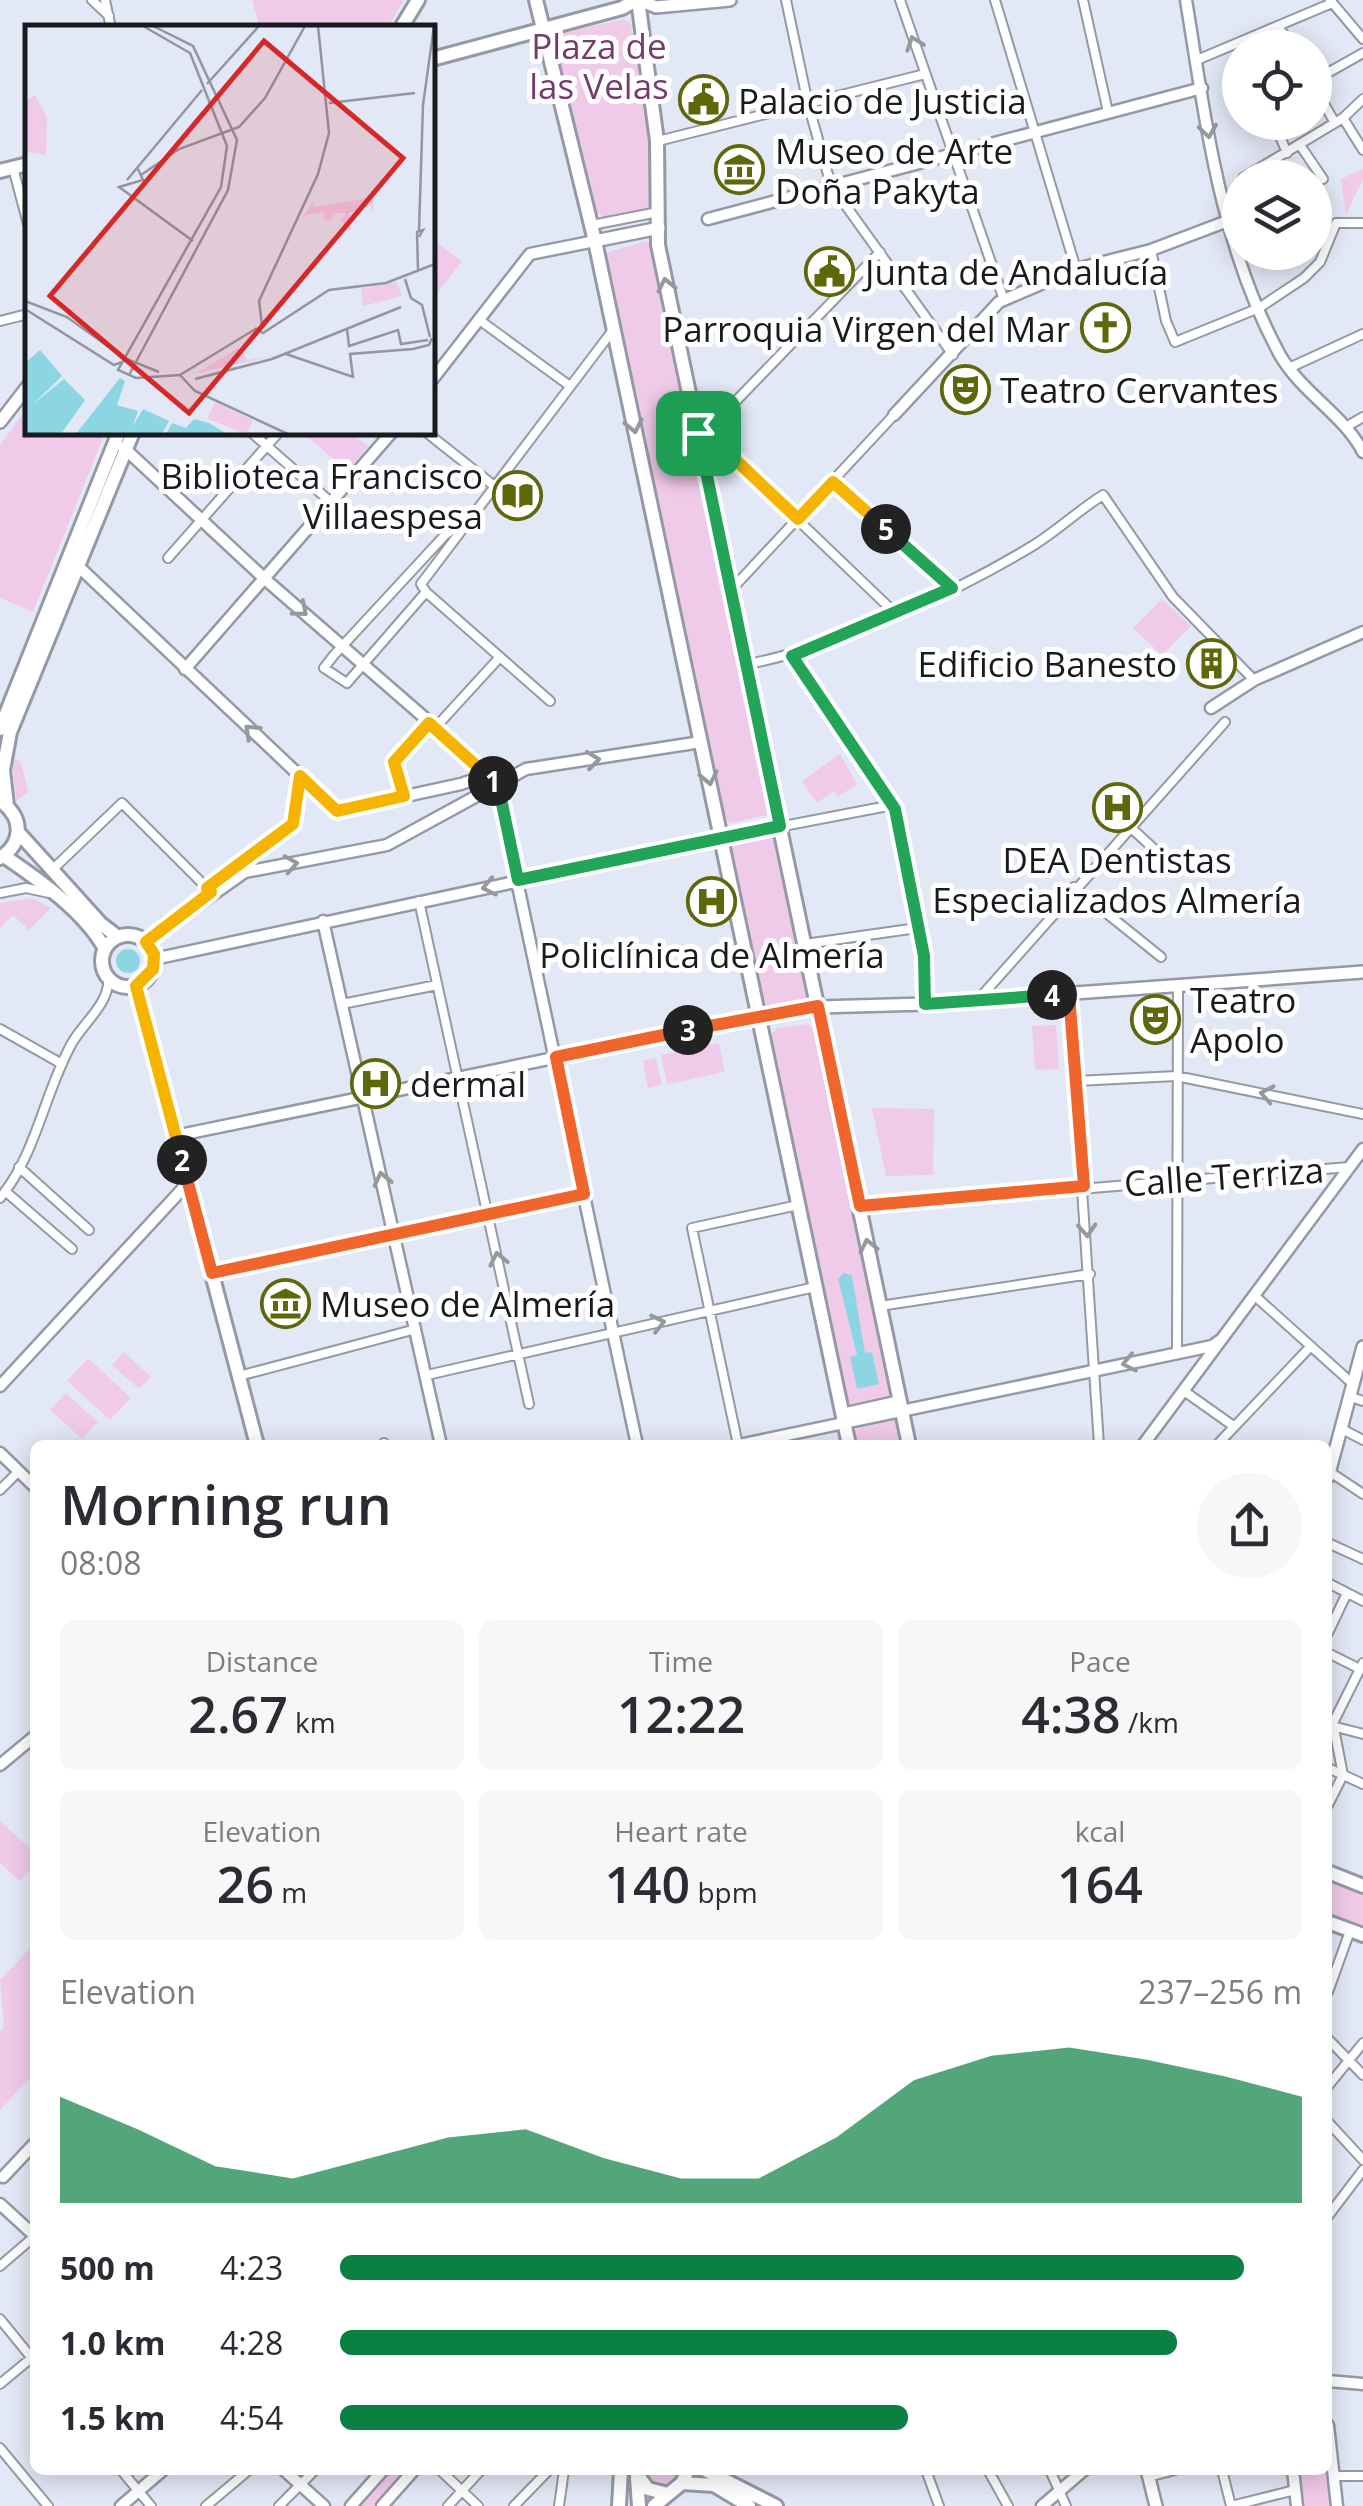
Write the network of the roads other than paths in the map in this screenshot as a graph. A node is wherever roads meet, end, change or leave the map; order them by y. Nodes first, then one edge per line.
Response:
1 (92, 0) edge
2 (105, 0) edge
3 (418, 0) edge
4 (536, 0) edge
5 (638, 0) edge
6 (730, 0) edge
7 (786, 0) edge
8 (900, 0) edge
9 (995, 0) edge
10 (1083, 0) edge
11 (1186, 0) edge
12 (1331, 2) edge
13 (109, 16) junction
14 (111, 25) edge
15 (407, 25) edge
16 (1278, 26) junction
17 (543, 28) junction
18 (1270, 30) edge
19 (1281, 30) edge
20 (1363, 39) edge
21 (1222, 51) edge
22 (1363, 52) edge
23 (435, 57) edge
24 (1197, 60) junction
25 (1332, 70) edge
26 (925, 74) junction
27 (1202, 88) junction
28 (1363, 99) edge
29 (808, 104) junction
30 (1332, 111) edge
31 (1108, 112) junction
32 (1339, 120) junction
33 (1034, 132) junction
34 (1282, 140) edge
35 (657, 141) junction
36 (1300, 146) junction
37 (1363, 150) edge
38 (953, 153) junction
39 (1288, 153) junction
40 (1275, 160) edge
41 (1309, 160) edge
42 (6, 170) edge
43 (831, 185) junction
44 (1222, 205) edge
45 (658, 212) junction
46 (25, 217) edge
47 (708, 218) dead end
48 (1222, 223) edge
49 (1363, 223) edge
50 (592, 224) junction
51 (658, 228) junction
52 (595, 241) junction
53 (1150, 250) junction
54 (880, 252) junction
55 (1076, 269) junction
56 (1245, 270) edge
57 (1004, 300) junction
58 (1260, 308) junction
59 (25, 315) edge
60 (478, 319) junction
61 (0, 321) edge
62 (613, 330) junction
63 (1363, 334) edge
64 (954, 355) junction
65 (1289, 368) junction
66 (435, 376) edge
67 (570, 386) junction
68 (25, 390) edge
69 (894, 416) joint
70 (1363, 417) edge
71 (0, 422) edge
72 (1346, 427) junction
73 (702, 433) junction
74 (254, 435) edge
75 (276, 435) edge
76 (390, 435) edge
77 (430, 435) edge
78 (120, 441) edge
79 (266, 447) junction
80 (1363, 452) edge
81 (833, 482) junction
82 (492, 485) junction
83 (333, 504) junction
84 (468, 518) junction
85 (798, 519) junction
86 (201, 520) junction
87 (168, 558) dead end
88 (78, 566) junction
89 (409, 574) junction
90 (266, 580) junction
91 (423, 588) junction
92 (952, 588) junction
93 (732, 590) junction
94 (895, 612) junction
95 (368, 620) junction
96 (1363, 632) edge
97 (386, 638) junction
98 (344, 646) junction
99 (500, 656) junction
100 (792, 656) junction
101 (364, 663) junction
102 (748, 664) junction
103 (184, 668) junction
104 (1254, 680) junction
105 (550, 701) dead end
106 (1211, 708) dead end
107 (1226, 722) dead end
108 (432, 725) junction
109 (0, 728) edge
110 (701, 742) junction
111 (483, 770) junction
112 (300, 776) junction
113 (461, 784) junction
114 (497, 787) junction
115 (882, 789) junction
116 (404, 796) junction
117 (472, 802) junction
118 (4, 804) edge
119 (893, 805) junction
120 (880, 807) junction
121 (780, 826) junction
122 (1129, 826) junction
123 (18, 832) junction
124 (721, 838) junction
125 (2, 857) edge
126 (1178, 870) dead end
127 (50, 871) junction
128 (518, 880) junction
129 (1074, 887) junction
130 (209, 890) junction
131 (0, 893) edge
132 (54, 894) junction
133 (419, 901) junction
134 (323, 921) junction
135 (917, 928) junction
136 (118, 937) junction
137 (146, 942) junction
138 (805, 944) junction
139 (105, 949) junction
140 (1161, 957) dead end
141 (154, 959) junction
142 (1363, 972) edge
143 (108, 978) junction
144 (438, 984) junction
145 (136, 986) junction
146 (1178, 986) junction
147 (1069, 994) junction
148 (977, 1000) junction
149 (342, 1004) junction
150 (925, 1004) junction
151 (818, 1006) junction
152 (758, 1016) junction
153 (0, 1029) edge
154 (556, 1057) junction
155 (62, 1064) junction
156 (1176, 1076) junction
157 (458, 1077) junction
158 (1076, 1081) junction
159 (364, 1099) junction
160 (1363, 1114) edge
161 (175, 1136) junction
162 (1363, 1149) edge
163 (19, 1167) junction
164 (1349, 1167) junction
165 (1176, 1178) junction
166 (188, 1183) junction
167 (1084, 1186) junction
168 (3, 1194) edge
169 (584, 1194) junction
170 (798, 1205) junction
171 (860, 1206) junction
172 (488, 1214) junction
173 (89, 1230) dead end
174 (394, 1234) junction
175 (72, 1248) dead end
176 (212, 1273) junction
177 (1090, 1274) junction
178 (815, 1287) junction
179 (1255, 1296) junction
180 (880, 1306) junction
181 (710, 1311) junction
182 (416, 1329) junction
183 (614, 1333) junction
184 (1311, 1346) junction
185 (1363, 1347) edge
186 (1208, 1351) junction
187 (1177, 1353) junction
188 (518, 1354) junction
189 (1096, 1370) junction
190 (427, 1375) junction
191 (239, 1376) junction
192 (0, 1386) edge
193 (1184, 1391) junction
194 (1356, 1394) edge
195 (529, 1404) dead end
196 (901, 1406) junction
197 (843, 1419) junction
198 (1232, 1425) junction
199 (1342, 1430) junction
200 (256, 1440) edge
201 (440, 1440) edge
202 (637, 1440) edge
203 (737, 1440) edge
204 (758, 1440) edge
205 (848, 1440) edge
206 (909, 1440) edge
207 (1099, 1440) edge
208 (1147, 1440) edge
209 (1221, 1440) edge
210 (1363, 1440) edge
211 (0, 1453) edge
212 (1332, 1461) edge
213 (18, 1471) junction
214 (1332, 1476) edge
215 (30, 1482) edge
216 (0, 1490) edge
217 (1363, 1494) edge
218 (1332, 1545) edge
219 (1363, 1559) edge
220 (1332, 1585) edge
221 (1347, 1593) junction
222 (1363, 1602) edge
223 (1332, 1624) edge
224 (1332, 1655) edge
225 (1362, 1666) edge
226 (1332, 1724) edge
227 (1332, 1726) edge
228 (1332, 1730) edge
229 (1363, 1734) edge
230 (30, 1740) edge
231 (0, 1765) edge
232 (1332, 1770) edge
233 (1342, 1775) junction
234 (1363, 1784) edge
235 (1332, 1796) edge
236 (1332, 1874) edge
237 (1363, 1886) edge
238 (1332, 1924) edge
239 (1357, 1933) edge
240 (1332, 1984) edge
241 (1363, 2042) edge
242 (1332, 2044) edge
243 (1348, 2060) junction
244 (1363, 2074) edge
245 (1332, 2081) edge
246 (1332, 2126) edge
247 (30, 2148) edge
248 (1363, 2160) edge
249 (1363, 2170) edge
250 (1, 2179) edge
251 (0, 2204) edge
252 (1332, 2211) edge
253 (30, 2231) edge
254 (30, 2240) edge
255 (0, 2248) edge
256 (8, 2259) junction
257 (0, 2266) edge
258 (0, 2319) edge
259 (30, 2353) edge
260 (30, 2361) edge
261 (1332, 2382) edge
262 (0, 2384) edge
263 (1363, 2384) edge
264 (0, 2448) edge
265 (1332, 2466) edge
266 (125, 2475) edge
267 (157, 2475) edge
268 (243, 2475) edge
269 (289, 2475) edge
270 (311, 2475) edge
271 (379, 2475) edge
272 (410, 2475) edge
273 (445, 2475) edge
274 (476, 2475) edge
275 (547, 2475) edge
276 (563, 2475) edge
277 (621, 2475) edge
278 (635, 2475) edge
279 (637, 2475) edge
280 (715, 2475) edge
281 (928, 2475) edge
282 (991, 2475) edge
283 (1053, 2475) edge
284 (1078, 2475) edge
285 (1147, 2475) edge
286 (1223, 2475) edge
287 (1293, 2475) edge
288 (685, 2476) edge
289 (1333, 2476) junction
290 (1363, 2476) edge
291 (301, 2486) junction
292 (1061, 2490) junction
293 (1295, 2490) junction
294 (138, 2491) junction
295 (462, 2491) junction
296 (664, 2494) junction
297 (48, 2506) edge
298 (121, 2506) edge
299 (151, 2506) edge
300 (206, 2506) edge
301 (279, 2506) edge
302 (324, 2506) edge
303 (351, 2506) edge
304 (382, 2506) edge
305 (448, 2506) edge
306 (478, 2506) edge
307 (514, 2506) edge
308 (559, 2506) edge
309 (618, 2506) edge
310 (639, 2506) edge
311 (654, 2506) edge
312 (750, 2506) edge
313 (776, 2506) edge
314 (939, 2506) edge
315 (1008, 2506) edge
316 (1042, 2506) edge
317 (1066, 2506) edge
318 (1156, 2506) edge
319 (1231, 2506) edge
320 (1297, 2506) edge
321 (1337, 2506) edge

1 - 13 street
2 - 13 street
3 - 15 main road
4 - 17 main road
5 - 6 main road
5 - 17 main road
5 - 35 main road
7 - 29 street
26 -> 8 street
9 - 33 street
10 - 31 street
11 - 24 street
12 - 16 street
12 - 20 street
13 - 14 street
16 - 18 street
16 - 19 street
17 - 23 main road
17 - 50 main road
21 - 24 street
22 - 25 street
24 - 27 street
26 - 29 street
26 - 38 street
27 - 31 street
27 -> 44 street
28 - 32 street
29 - 35 street
29 - 43 street
30 - 32 street
31 - 33 street
32 - 36 street
32 - 37 street
33 - 38 street
33 - 55 street
34 - 39 street
35 - 45 main road
36 - 39 street
36 - 41 street
38 - 43 street
38 - 57 street
39 - 40 street
42 - 46 street
43 - 47 street
43 - 54 street
45 - 50 street
45 - 51 main road
48 - 53 street
49 - 58 street
50 - 52 main road
51 - 52 main road
73 -> 51 main road
52 - 60 street
52 - 62 main road
53 - 55 street
53 - 58 street
54 - 64 street
54 - 73 street
55 - 57 street
56 - 58 street
57 - 64 street
58 - 65 street
59 - 61 street
60 - 66 street
60 - 67 street
62 - 67 street
62 -> 110 main road
63 - 65 street
64 - 69 street
65 - 72 street
67 - 82 street
68 - 71 main road
69 - 81 street
70 - 72 street
72 - 80 street
73 - 85 street
73 - 93 main road
74 - 79 street
75 - 79 street
76 - 83 street
77 - 82 street
78 - 86 street
78 - 88 main road
78 - 109 main road
79 - 83 street
79 - 86 street
81 - 85 street
81 - 92 street
82 - 84 street
83 - 90 street
84 - 89 street
84 - 91 street
85 - 93 street
85 - 94 street
86 - 87 street
86 - 90 street
88 - 103 street
88 - 118 main road
89 - 91 street
89 - 95 street
90 -> 98 street
90 - 103 street
91 - 97 street
91 - 99 street
92 - 94 street
92 - 104 street
93 - 102 main road
94 - 100 street
95 - 97 street
95 - 98 street
96 - 104 street
97 - 101 street
98 - 101 street
98 - 101 street
99 - 105 street
99 - 108 street
100 - 102 street
100 - 115 street
101 - 108 street
102 - 121 main road
112 -> 103 street
104 - 106 street
107 - 122 street
108 - 111 street
108 - 116 street
114 -> 110 street
110 -> 124 main road
111 - 113 street
111 - 114 street
112 - 116 street
112 - 130 street
113 - 116 street
113 - 117 street
114 - 117 street
114 - 128 street
115 - 119 street
115 - 120 street
130 -> 117 street
118 - 123 main road
119 - 120 street
119 - 135 street
120 - 121 street
121 - 124 street
121 - 138 main road
122 - 126 street
122 - 129 street
123 - 125 main road
123 - 127 main road
124 - 128 street
124 - 152 main road
125 - 132 main road
127 - 130 street
127 - 136 main road
128 -> 133 street
128 - 154 street
129 - 140 street
129 - 148 street
130 - 137 street
131 - 132 street
132 - 139 main road
133 - 134 street
133 - 144 street
134 - 141 street
134 - 149 street
135 - 138 street
135 - 150 street
136 - 137 main road
136 - 139 main road
137 - 141 main road
138 - 151 main road
139 - 143 main road
141 - 145 main road
142 - 146 main road
143 - 145 main road
143 - 155 street
144 - 149 street
144 - 157 street
145 - 161 main road
146 - 147 main road
146 - 156 street
147 - 148 main road
147 - 158 street
148 - 150 main road
149 - 159 street
150 - 151 main road
151 - 152 main road
151 - 171 main road
152 - 154 street
152 - 170 main road
153 - 155 street
154 - 157 street
154 - 169 street
155 - 163 street
156 - 158 street
160 -> 156 street
156 - 165 street
157 - 159 street
157 - 172 street
158 - 167 street
159 - 161 street
174 -> 159 street
161 - 166 main road
162 - 164 street
163 - 168 street
163 - 173 street
164 - 165 street, Calle Terriza
164 - 179 street
165 - 167 street, Calle Terriza
165 - 187 street
166 - 176 main road
166 - 192 street
167 - 171 street, Calle Terriza
167 -> 177 street
168 - 175 street
169 - 172 street
169 - 183 street
170 - 178 main road
170 - 181 street
180 -> 171 main road
172 - 174 street
188 -> 172 street
174 - 176 street
174 - 182 street
176 - 191 main road
177 - 180 street
177 - 189 street
178 - 181 street
178 - 197 main road
179 - 184 street
179 - 186 street
180 - 196 main road
183 -> 181 street
181 - 203 street
182 - 190 street
182 - 191 street
183 - 188 street
183 - 202 street
184 - 194 street
184 - 198 street
185 - 194 main road
186 - 187 street
186 - 193 street
187 -> 189 street
188 - 190 street
188 - 195 street
189 - 196 street
189 - 207 street
190 - 201 street
191 - 200 main road
193 - 198 street
193 - 208 street
194 - 199 main road
196 - 197 street
196 - 206 main road
197 - 204 street
197 - 205 main road
198 - 209 street
199 - 210 street
199 - 212 main road
211 - 213 street
213 - 215 street
213 - 216 street
214 - 217 street
218 - 219 street
220 - 221 street
221 - 222 street
221 - 223 street
224 - 225 street
225 - 226 street
227 - 229 street
228 - 233 street
230 - 231 street
232 - 233 street
233 - 234 street
233 - 235 street
236 - 237 main road
238 - 239 main road
239 - 240 street
241 - 243 street
242 - 243 street
243 - 244 street
243 - 245 street
246 - 248 street
247 - 250 street
249 - 252 street
251 - 253 street
254 - 256 street
255 - 256 street
256 - 257 street
258 - 259 street
260 - 262 street
261 - 263 street
264 - 297 street
265 - 289 street
266 - 294 street
267 - 294 street
268 - 300 street
269 - 291 street
270 - 291 street
271 - 303 street
272 - 304 street
273 - 295 street
274 - 295 street
275 - 307 street
276 - 308 street
277 - 309 main road
278 - 310 main road
279 - 296 main road
280 - 313 main road
281 - 314 street
282 - 315 street
283 - 292 street
284 - 292 street
285 - 318 main road
286 - 319 street
287 - 293 street
288 - 296 main road
288 - 312 main road
289 - 290 street
289 - 321 street
291 - 301 street
291 - 302 street
292 - 316 street
292 - 317 street
293 - 319 street
293 - 320 street
294 - 298 street
294 - 299 street
295 - 305 street
295 - 306 street
296 - 311 main road

